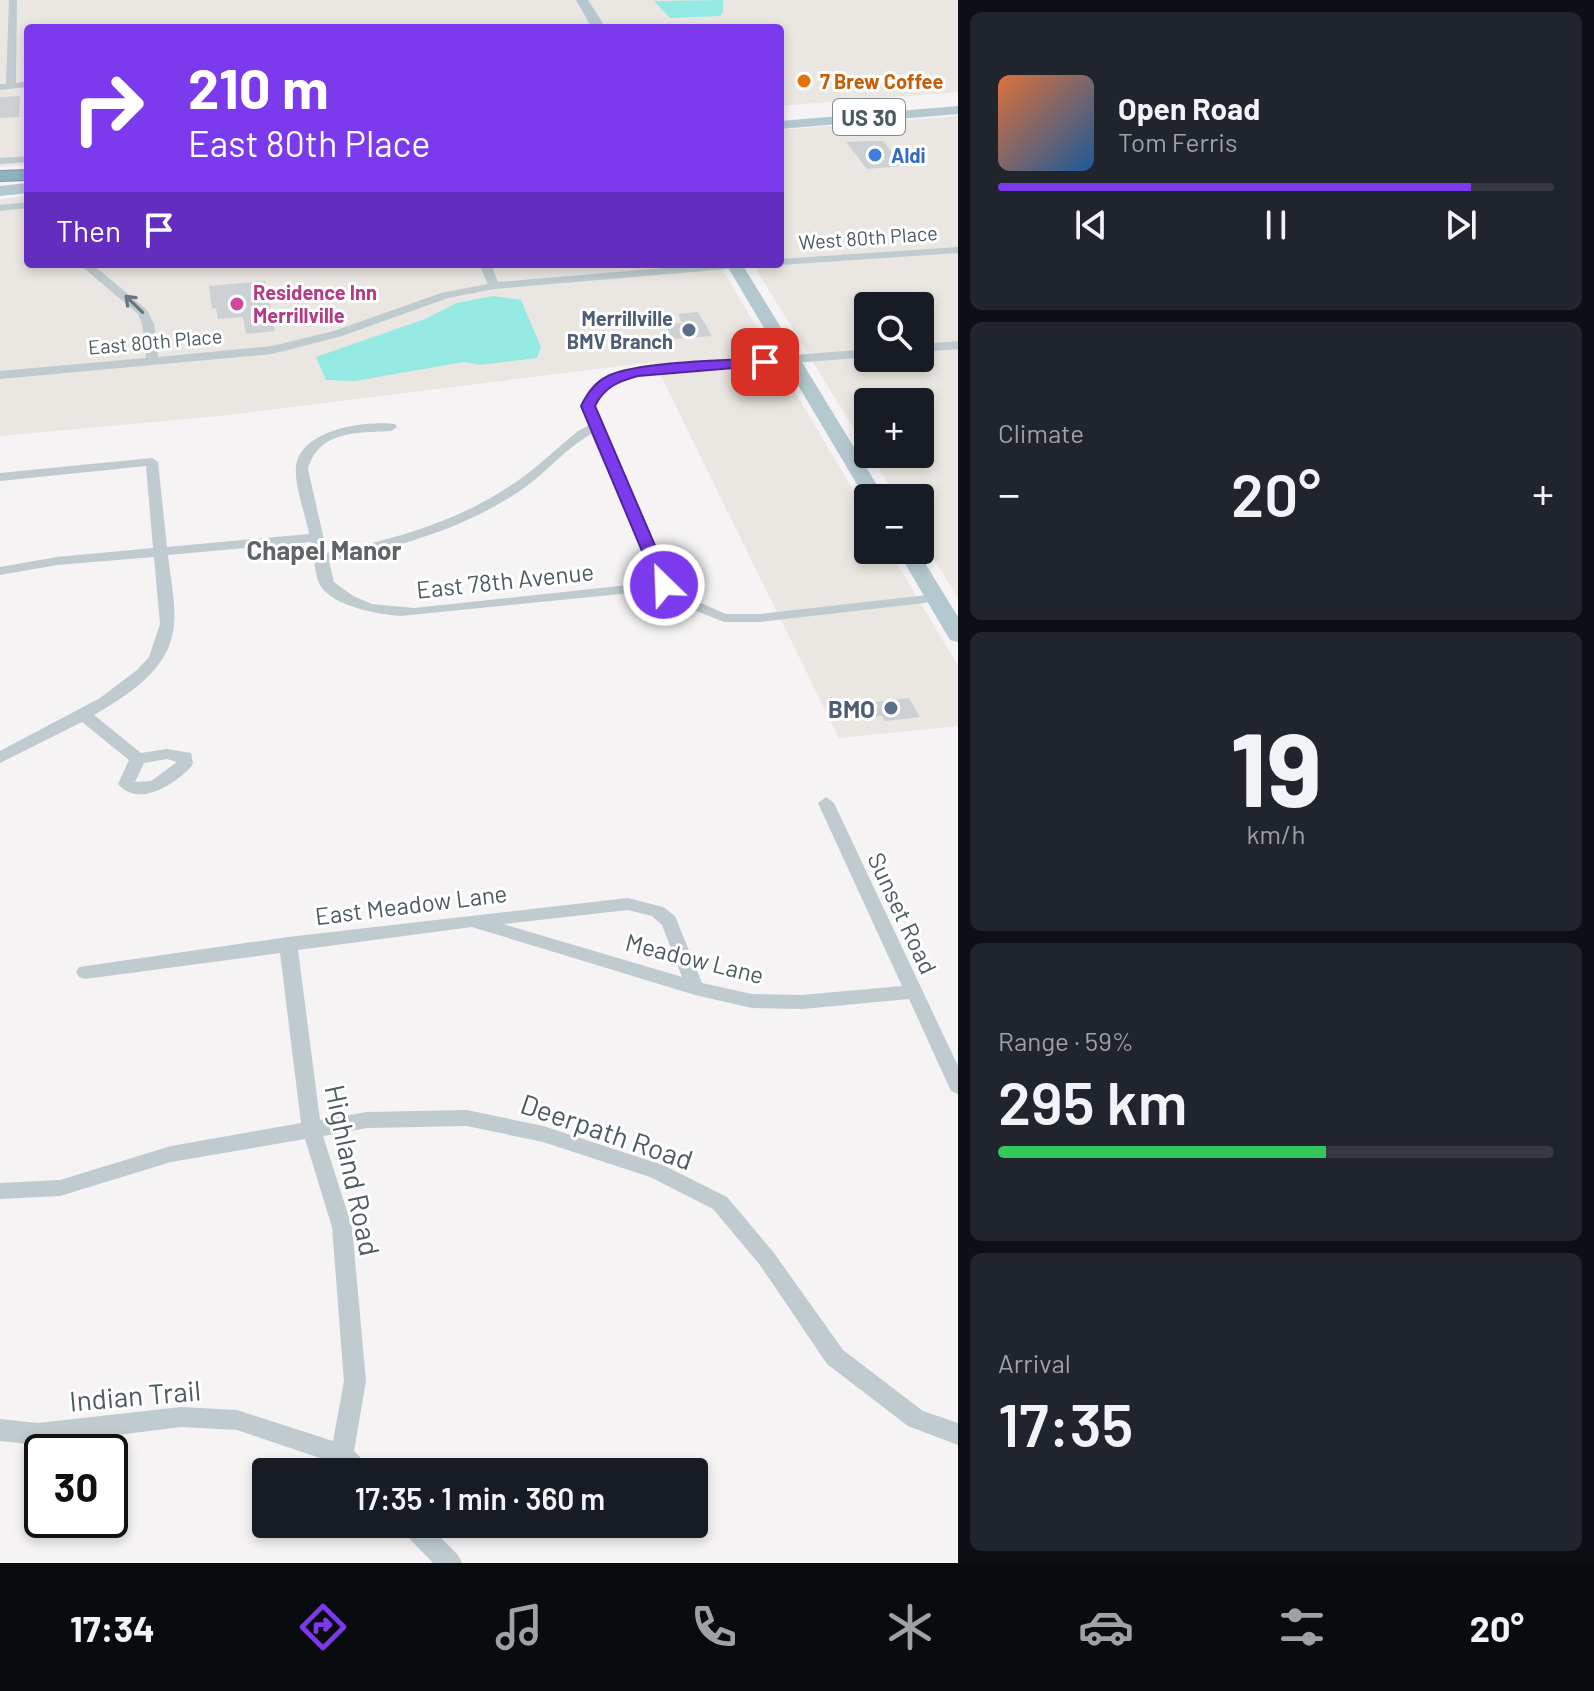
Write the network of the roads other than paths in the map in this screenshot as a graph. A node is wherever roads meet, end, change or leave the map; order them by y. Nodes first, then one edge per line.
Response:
1 (569, 0) edge
2 (582, 0) edge
3 (12, 4) edge
4 (0, 9) edge
5 (584, 24) edge
6 (597, 24) edge
7 (6, 86) edge
8 (958, 99) edge
9 (958, 110) edge
10 (784, 113) edge
11 (784, 125) edge
12 (24, 159) edge
13 (0, 161) edge
14 (24, 176) edge
15 (0, 178) edge
16 (24, 188) edge
17 (0, 191) edge
18 (24, 205) edge
19 (0, 208) edge
20 (958, 250) edge
21 (784, 262) edge
22 (90, 268) edge
23 (487, 268) edge
24 (694, 268) edge
25 (741, 268) edge
26 (494, 286) junction
27 (958, 345) edge
28 (934, 347) edge
29 (854, 354) edge
30 (792, 360) junction
31 (152, 361) junction
32 (0, 375) edge
33 (391, 427) dead end
34 (595, 428) junction
35 (0, 477) edge
36 (867, 484) edge
37 (315, 538) junction
38 (162, 553) junction
39 (320, 559) junction
40 (915, 564) edge
41 (0, 571) edge
42 (664, 585) junction
43 (936, 598) junction
44 (958, 635) edge
45 (81, 713) junction
46 (0, 758) edge
47 (138, 759) dead end
48 (826, 803) dead end
49 (470, 921) junction
50 (288, 944) junction
51 (85, 972) dead end
52 (695, 988) junction
53 (913, 992) junction
54 (958, 1086) edge
55 (311, 1128) junction
56 (0, 1191) edge
57 (0, 1430) edge
58 (958, 1434) edge
59 (342, 1455) junction
60 (345, 1458) edge
61 (425, 1538) edge
62 (450, 1563) edge

1 - 5 main road
2 - 6 main road
3 - 4 street
3 - 7 street
8 - 10 main road, US 30
9 - 11 main road, US 30
12 - 13 street
14 - 15 highway
16 - 17 main road
18 - 19 street
20 - 21 street, West 80th Place
31 -> 22 street
23 - 26 street
24 - 26 street, East 80th Place
25 - 30 main road
26 - 31 street, East 80th Place
27 - 28 street
29 - 30 street
30 - 34 street
30 - 36 main road
31 - 32 street, East 80th Place
33 - 37 street, East 78th Avenue
34 - 39 street
34 - 42 street
35 - 38 street
37 - 38 street
37 - 39 street, East 78th Avenue
38 - 41 street
38 - 45 street
39 - 42 street, East 78th Avenue
40 - 43 main road
42 - 43 street
43 - 44 main road
45 - 46 street
45 - 47 street
48 - 53 street, Sunset Road
49 - 50 street, East Meadow Lane
49 - 52 street, Meadow Lane
49 - 52 street, East Meadow Lane
50 - 51 street, East Meadow Lane
50 - 55 street, Highland Road
52 - 53 street, Meadow Lane
53 - 54 street, Sunset Road
55 - 56 street, Deerpath Road
55 - 58 street, Deerpath Road
55 - 59 street, Highland Road
57 - 59 street, Indian Trail
59 - 60 street, Indian Trail
61 - 62 street

